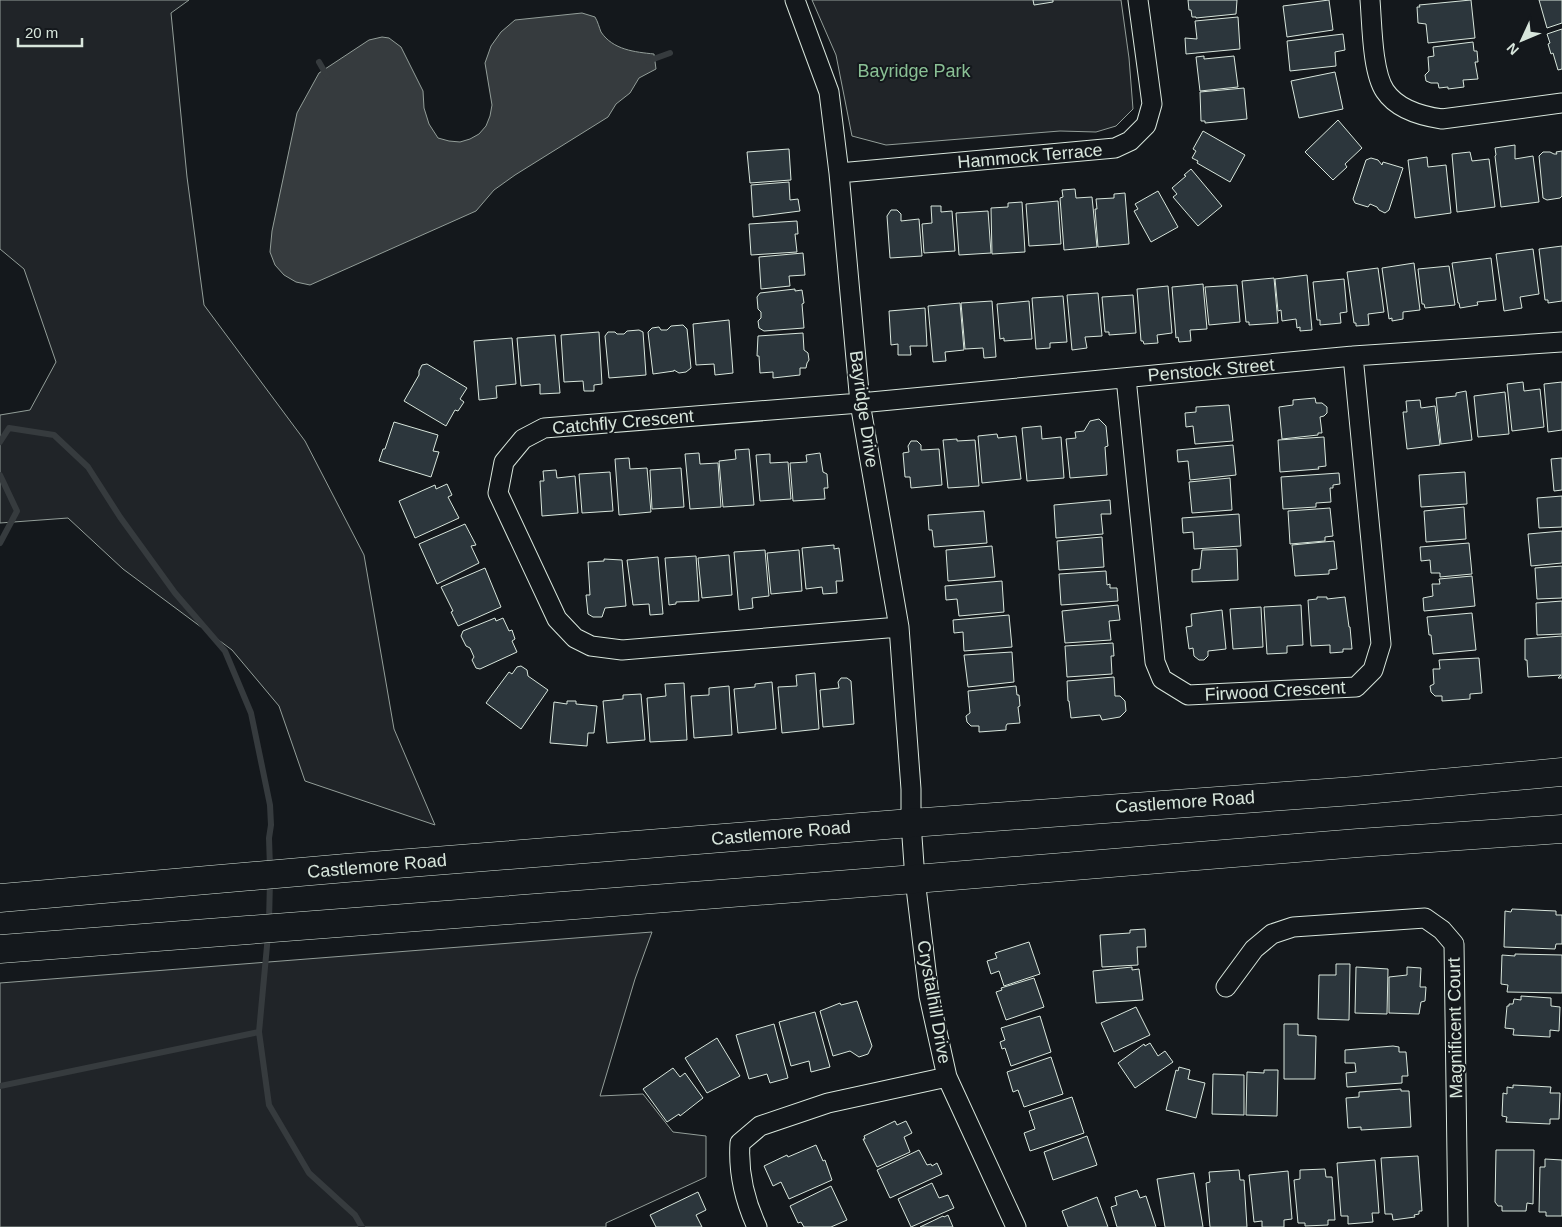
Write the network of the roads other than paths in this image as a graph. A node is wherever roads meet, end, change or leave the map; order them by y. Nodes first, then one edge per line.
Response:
1 (794, 0) edge
2 (1138, 0) edge
3 (1370, 0) edge
4 (1562, 103) edge
5 (839, 173) junction
6 (1562, 342) edge
7 (1353, 356) junction
8 (1126, 378) junction
9 (860, 403) junction
10 (899, 627) junction
11 (1562, 772) edge
12 (911, 823) junction
13 (1562, 829) edge
14 (915, 879) junction
15 (0, 898) edge
16 (0, 949) edge
17 (1226, 987) dead end
18 (947, 1077) junction
19 (756, 1227) edge
20 (1016, 1227) edge
21 (1458, 1227) edge

1 - 5 street, Bayridge Drive
2 - 5 street, Hammock Terrace
3 - 4 street
5 - 9 street, Bayridge Drive
6 - 7 street, Penstock Street
7 - 8 street, Penstock Street
7 - 8 street, Firwood Crescent
8 - 9 street, Penstock Street
9 - 10 street, Bayridge Drive
9 - 10 street, Catchfly Crescent
10 - 12 street, Bayridge Drive
11 - 12 main road, Castlemore Road
12 - 14 street, Crystalhill Drive
12 - 15 main road, Castlemore Road
13 - 14 main road
14 - 16 main road
14 - 18 street, Crystalhill Drive
17 - 21 street, Magnificent Court
18 - 19 street
18 - 20 street, Crystalhill Drive

